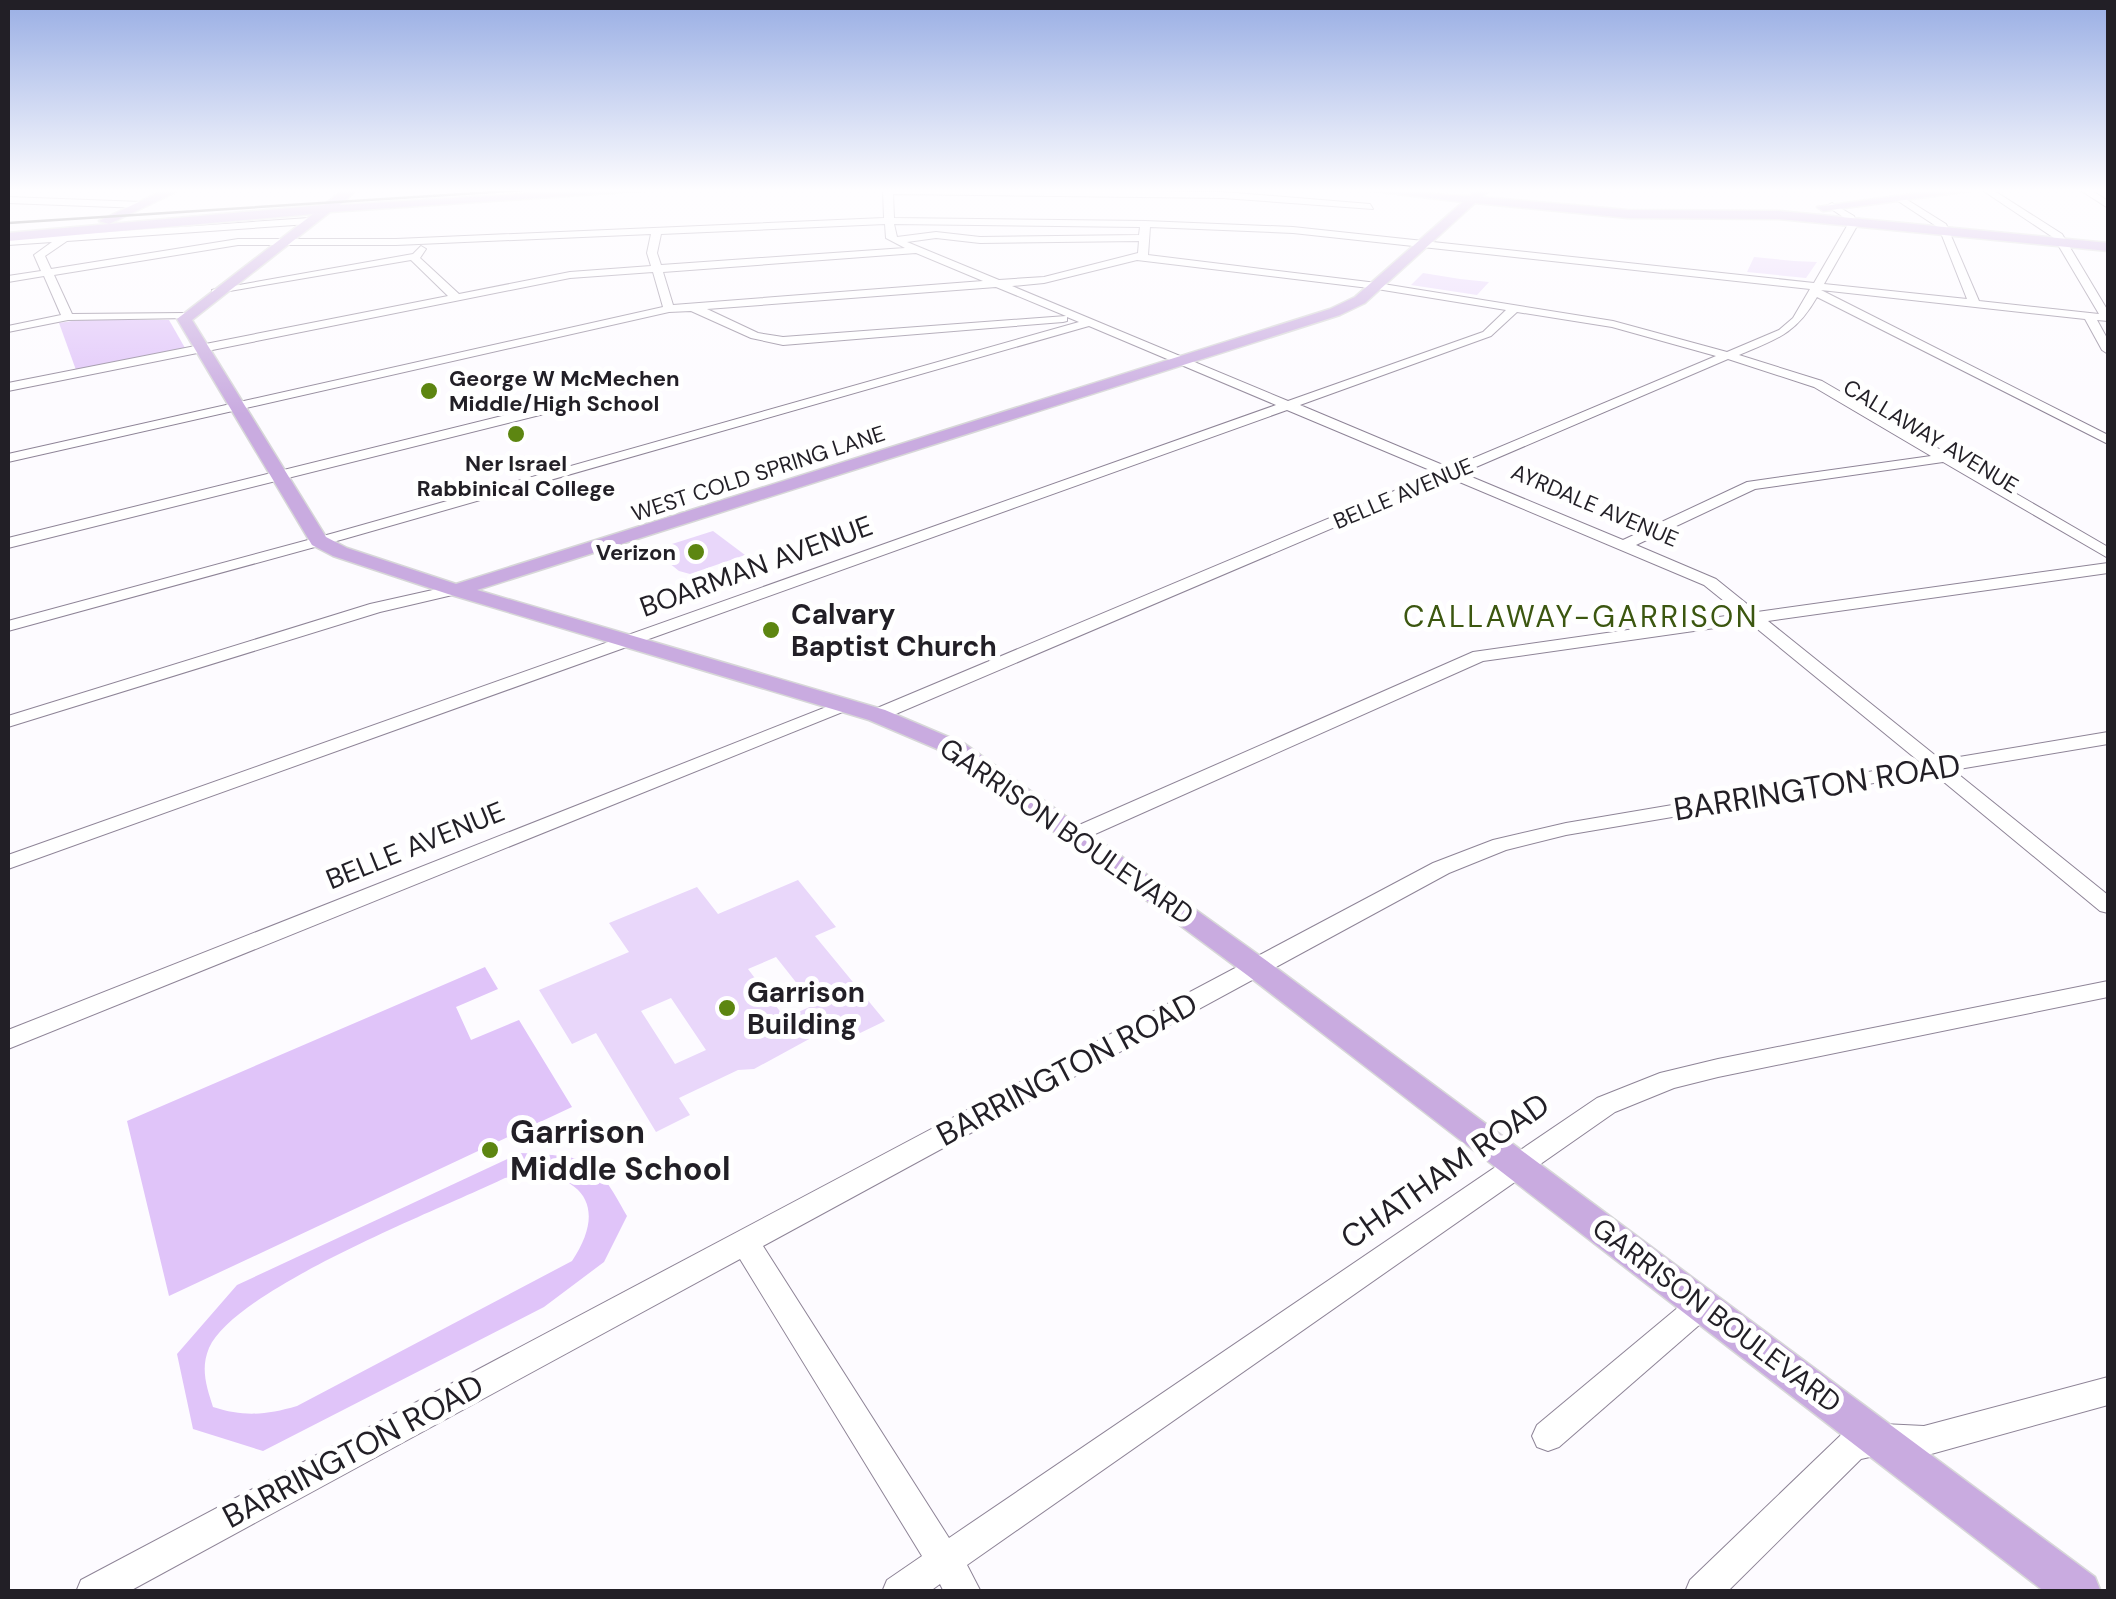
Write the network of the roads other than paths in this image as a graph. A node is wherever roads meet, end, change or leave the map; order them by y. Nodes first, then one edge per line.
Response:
1 (44, 265) edge
2 (98, 265) edge
3 (252, 265) edge
4 (369, 265) edge
5 (420, 265) edge
6 (695, 265) edge
7 (953, 265) edge
8 (1108, 265) edge
9 (1201, 265) edge
10 (1401, 265) edge
11 (1604, 265) edge
12 (1829, 265) edge
13 (1959, 265) edge
14 (2077, 265) edge
15 (656, 267) junction
16 (47, 273) junction
17 (8, 279) edge
18 (1000, 284) junction
19 (1378, 286) junction
20 (1816, 289) junction
21 (216, 292) junction
22 (456, 297) junction
23 (1974, 303) junction
24 (690, 306) junction
25 (1515, 308) junction
26 (669, 309) junction
27 (186, 316) junction
28 (2089, 316) junction
29 (68, 317) junction
30 (2108, 318) edge
31 (1085, 320) junction
32 (8, 329) edge
33 (200, 349) junction
34 (2108, 350) edge
35 (1724, 356) junction
36 (1184, 361) junction
37 (1813, 386) junction
38 (8, 387) edge
39 (566, 404) dead end
40 (1289, 405) junction
41 (236, 408) junction
42 (2108, 440) edge
43 (8, 458) edge
44 (1944, 458) junction
45 (1927, 460) junction
46 (1451, 472) junction
47 (278, 479) junction
48 (320, 541) junction
49 (8, 543) edge
50 (1624, 545) junction
51 (2108, 553) edge
52 (2108, 568) edge
53 (455, 590) junction
54 (1755, 616) junction
55 (8, 626) edge
56 (630, 640) junction
57 (844, 705) junction
58 (877, 715) junction
59 (8, 722) edge
60 (2108, 738) edge
61 (1938, 767) junction
62 (1078, 834) junction
63 (8, 862) edge
64 (2108, 906) edge
65 (1257, 968) junction
66 (2108, 988) edge
67 (8, 1040) edge
68 (1517, 1164) junction
69 (744, 1241) junction
70 (1703, 1304) junction
71 (2108, 1391) edge
72 (1548, 1436) dead end
73 (1883, 1440) junction
74 (944, 1560) junction
75 (93, 1592) edge
76 (900, 1592) edge
77 (964, 1592) edge
78 (1702, 1592) edge
79 (2080, 1592) edge

1 - 16 street
2 - 16 street
3 - 21 main road
4 - 21 street
5 - 22 street
6 - 15 street
7 - 18 street, AYRDALE AVENUE
8 - 18 street
9 - 19 street, CALLAWAY AVENUE
10 - 19 main road, WEST COLD SPRING LANE
11 - 20 street
12 - 20 street, BELLE AVENUE
13 - 23 street
14 - 30 street
15 - 22 street
15 - 26 street
16 - 17 street
16 - 29 street
18 - 24 street
18 - 31 street, AYRDALE AVENUE
19 - 25 street, CALLAWAY AVENUE
19 - 36 main road, WEST COLD SPRING LANE
20 - 23 street
20 - 35 street, BELLE AVENUE
20 - 42 street
21 - 27 main road
22 - 33 street
23 - 28 street
24 - 26 street
24 - 31 street
25 - 35 street, CALLAWAY AVENUE
25 - 40 street, BOARMAN AVENUE
26 - 41 street
27 - 29 street
27 - 33 main road
28 - 30 street
28 - 34 street
29 - 32 street
31 - 36 street, AYRDALE AVENUE
31 - 48 street
33 - 38 street
33 - 41 main road
35 - 37 street, CALLAWAY AVENUE
35 - 46 street, BELLE AVENUE
36 - 40 street, AYRDALE AVENUE
36 - 53 main road, WEST COLD SPRING LANE
37 - 44 street, CALLAWAY AVENUE
37 - 45 street, CALLAWAY AVENUE
39 - 47 street
40 - 46 street, AYRDALE AVENUE
40 - 56 street, BOARMAN AVENUE
41 - 43 street
41 - 47 main road
44 - 45 street
44 - 51 street, CALLAWAY AVENUE
45 - 50 street
45 - 52 street, CALLAWAY AVENUE
46 - 50 street, AYRDALE AVENUE
46 - 58 street, BELLE AVENUE
47 - 48 main road
47 - 49 street
48 - 53 main road, GARRISON BOULEVARD
48 - 55 street
50 - 54 street, AYRDALE AVENUE
52 - 54 street
53 - 56 main road, GARRISON BOULEVARD
53 - 59 street, WEST COLD SPRING LANE
54 - 61 street, AYRDALE AVENUE
54 - 62 street
56 - 57 main road, GARRISON BOULEVARD
56 - 63 street, BOARMAN AVENUE
57 - 58 main road, GARRISON BOULEVARD
57 - 67 street, BELLE AVENUE
58 - 62 main road, GARRISON BOULEVARD
60 - 61 street, BARRINGTON ROAD
61 - 64 street, AYRDALE AVENUE
61 - 65 street, BARRINGTON ROAD
62 - 65 main road, GARRISON BOULEVARD
65 - 68 main road, GARRISON BOULEVARD
65 - 69 street, BARRINGTON ROAD
66 - 68 street, CHATHAM ROAD
68 - 70 main road, GARRISON BOULEVARD
68 - 74 street, CHATHAM ROAD
69 - 74 street
69 - 75 street, BARRINGTON ROAD
70 - 72 street
70 - 73 main road, GARRISON BOULEVARD
71 - 73 street
73 - 78 street
73 - 79 main road, GARRISON BOULEVARD
74 - 76 street, CHATHAM ROAD
74 - 77 street

